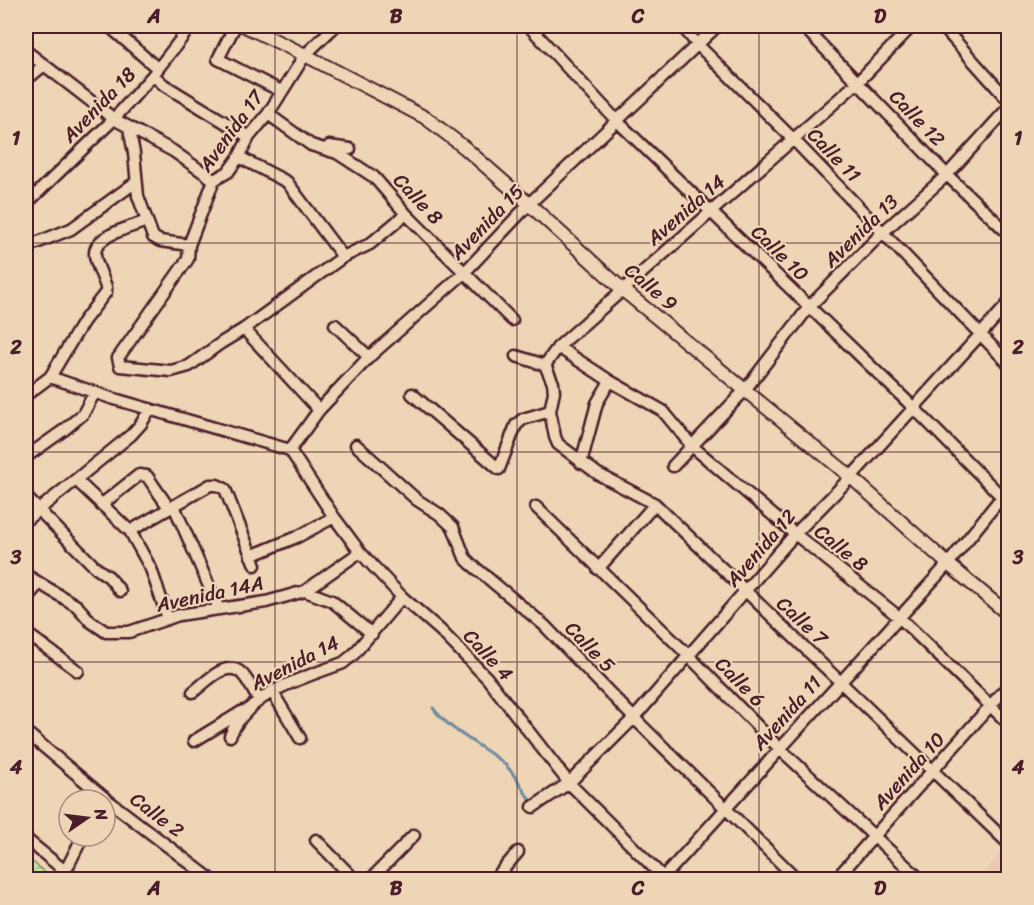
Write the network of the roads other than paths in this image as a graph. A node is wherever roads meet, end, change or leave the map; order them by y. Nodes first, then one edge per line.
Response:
1 (110, 26) edge
2 (191, 26) edge
3 (235, 26) edge
4 (245, 26) edge
5 (335, 26) edge
6 (529, 26) edge
7 (682, 26) edge
8 (717, 26) edge
9 (803, 26) edge
10 (912, 26) edge
11 (942, 26) edge
12 (697, 44) junction
13 (26, 51) edge
14 (305, 54) junction
15 (43, 66) junction
16 (155, 72) junction
17 (26, 80) edge
18 (858, 82) junction
19 (281, 91) junction
20 (1008, 100) edge
21 (1008, 108) edge
22 (268, 114) junction
23 (114, 119) junction
24 (616, 120) junction
25 (129, 128) junction
26 (249, 137) junction
27 (794, 140) junction
28 (311, 145) junction
29 (350, 149) dead end
30 (239, 157) junction
31 (947, 175) junction
32 (214, 180) junction
33 (136, 182) junction
34 (26, 204) edge
35 (529, 204) junction
36 (711, 211) junction
37 (406, 214) junction
38 (147, 221) junction
39 (882, 232) junction
40 (1008, 233) edge
41 (189, 245) junction
42 (26, 247) edge
43 (343, 257) junction
44 (464, 273) junction
45 (623, 290) junction
46 (1008, 304) edge
47 (809, 307) junction
48 (512, 320) dead end
49 (335, 325) dead end
50 (244, 329) junction
51 (981, 334) junction
52 (558, 347) junction
53 (516, 356) dead end
54 (369, 357) junction
55 (1008, 363) edge
56 (545, 365) junction
57 (50, 377) junction
58 (610, 381) junction
59 (745, 390) junction
60 (95, 392) junction
61 (412, 394) dead end
62 (26, 395) edge
63 (913, 407) junction
64 (150, 409) junction
65 (319, 410) junction
66 (550, 411) junction
67 (356, 445) dead end
68 (692, 446) junction
69 (290, 450) junction
70 (26, 457) edge
71 (581, 462) junction
72 (673, 466) dead end
73 (852, 477) junction
74 (76, 480) junction
75 (1006, 496) edge
76 (26, 497) edge
77 (655, 504) junction
78 (101, 505) junction
79 (171, 507) junction
80 (536, 507) dead end
81 (37, 509) junction
82 (334, 517) junction
83 (26, 520) edge
84 (130, 531) junction
85 (795, 534) junction
86 (360, 552) junction
87 (948, 564) junction
88 (598, 569) junction
89 (26, 575) edge
90 (38, 584) junction
91 (120, 591) dead end
92 (305, 591) junction
93 (745, 593) junction
94 (402, 597) junction
95 (26, 600) edge
96 (219, 609) junction
97 (1008, 614) edge
98 (899, 617) junction
99 (168, 619) junction
100 (26, 633) edge
101 (372, 634) junction
102 (689, 656) junction
103 (78, 671) dead end
104 (840, 681) junction
105 (1008, 686) edge
106 (194, 692) dead end
107 (272, 692) junction
108 (255, 703) junction
109 (991, 706) junction
110 (634, 718) junction
111 (1008, 723) edge
112 (26, 732) edge
113 (230, 736) dead end
114 (300, 738) dead end
115 (194, 741) dead end
116 (779, 748) junction
117 (933, 770) junction
118 (569, 783) junction
119 (92, 788) edge
120 (533, 807) dead end
121 (117, 809) edge
122 (725, 810) junction
123 (414, 834) dead end
124 (875, 835) junction
125 (26, 839) edge
126 (316, 840) dead end
127 (1008, 843) edge
128 (77, 848) edge
129 (518, 852) dead end
130 (63, 875) edge
131 (197, 875) edge
132 (76, 879) edge
133 (212, 879) edge
134 (355, 879) edge
135 (370, 879) edge
136 (494, 879) edge
137 (663, 879) edge
138 (798, 879) edge
139 (835, 879) edge
140 (921, 879) edge

1 - 16 street
2 - 16 street, Avenida 18
3 - 19 street
4 - 14 street, Calle 9
5 - 14 street, Avenida 17
6 - 24 street, Calle 10
7 - 12 street, Calle 11
8 - 12 street, Avenida 15
9 - 18 street, Calle 12
10 - 18 street, Avenida 14
11 - 20 street
12 - 24 street, Avenida 15
12 - 27 street, Calle 11
13 - 15 street
14 - 19 street, Avenida 17
14 - 35 street, Calle 9
15 - 17 street
15 - 23 street
16 - 23 street, Avenida 18
16 - 26 street
18 - 27 street, Avenida 14
18 - 31 street, Calle 12
19 - 22 street, Avenida 17
21 - 31 street, Avenida 13
22 - 26 street, Avenida 17
22 - 28 street, Calle 8
23 - 25 street
23 - 34 street, Avenida 18
24 - 35 street, Avenida 15
24 - 36 street, Calle 10
25 - 32 street
25 - 33 street
26 - 30 street, Avenida 17
27 - 36 street, Avenida 14
27 - 39 street, Calle 11
28 - 29 street, Calle 8
28 - 37 street, Calle 8
30 - 32 street, Avenida 17
30 - 43 street
31 - 39 street, Avenida 13
31 - 40 street, Calle 12
32 - 41 street, Avenida 17
33 - 38 street
33 - 42 street
35 - 44 street, Avenida 15
35 - 45 street, Calle 9
36 - 45 street, Avenida 14
36 - 47 street, Calle 10
37 - 43 street
37 - 44 street, Calle 8
38 - 41 street
38 - 57 street
39 - 47 street, Avenida 13
39 - 51 street, Calle 11
41 - 50 street, Avenida 17
43 - 50 street
44 - 48 street, Calle 8
44 - 54 street, Avenida 15
45 - 52 street, Avenida 14
45 - 59 street, Calle 9
46 - 51 street, Avenida 12
47 - 59 street, Avenida 13
47 - 63 street, Calle 10
49 - 54 street
50 - 65 street
51 - 55 street, Calle 11
51 - 63 street, Avenida 12
52 - 56 street, Avenida 14
52 - 58 street, Calle 8
53 - 56 street
54 - 65 street, Avenida 15
56 - 66 street
57 - 60 street
57 - 62 street
58 - 68 street, Calle 8
58 - 71 street
59 - 68 street, Avenida 13
59 - 73 street, Calle 9
60 - 64 street
60 - 70 street
61 - 66 street
63 - 73 street, Avenida 12
63 - 75 street, Calle 10
64 - 69 street
64 - 74 street
65 - 69 street, Avenida 15
66 - 71 street, Calle 7
67 - 110 street, Calle 5
68 - 72 street, Avenida 13
68 - 85 street, Calle 8
69 - 82 street, Calle 4
71 - 77 street, Calle 7
73 - 85 street, Avenida 12
73 - 87 street, Calle 9
74 - 78 street
74 - 81 street
75 - 87 street, Avenida 11
76 - 81 street
77 - 88 street
77 - 93 street, Calle 7
78 - 79 street
78 - 84 street
79 - 82 street
79 - 84 street
79 - 96 street
80 - 88 street, Calle 6
81 - 83 street
81 - 91 street
82 - 86 street, Calle 4
84 - 99 street
85 - 93 street, Avenida 12
85 - 98 street, Calle 8
86 - 92 street, Avenida 14A
86 - 94 street, Calle 4
87 - 97 street, Calle 9
87 - 98 street, Avenida 11
88 - 102 street, Calle 6
89 - 90 street, Avenida 14A
90 - 95 street
90 - 99 street, Avenida 14A
92 - 96 street, Avenida 14A
92 - 101 street
93 - 102 street, Avenida 12
93 - 104 street, Calle 7
94 - 101 street, Avenida 14
94 - 118 street, Calle 4
96 - 99 street, Avenida 14A
98 - 104 street, Avenida 11
98 - 109 street, Calle 8
100 - 103 street
101 - 107 street, Avenida 14
102 - 110 street, Avenida 12
102 - 116 street, Calle 6
104 - 116 street, Avenida 11
104 - 117 street, Calle 7
105 - 109 street, Avenida 10
106 - 108 street
107 - 108 street, Avenida 14
107 - 114 street
108 - 113 street, Avenida 14
108 - 115 street
109 - 111 street, Calle 8
109 - 117 street, Avenida 10
110 - 118 street, Avenida 12
110 - 122 street, Calle 5
112 - 119 street, Calle 2
116 - 122 street, Avenida 11
116 - 124 street, Calle 6
117 - 124 street, Avenida 10
117 - 127 street, Calle 7
118 - 120 street, Avenida 12
118 - 137 street, Calle 4
121 - 131 street, Calle 2
122 - 137 street, Avenida 11
122 - 138 street, Calle 5
123 - 135 street
124 - 139 street, Avenida 10
124 - 140 street, Calle 6
125 - 130 street
126 - 134 street
128 - 130 street
129 - 136 street
130 - 132 street
131 - 133 street, Calle 2

